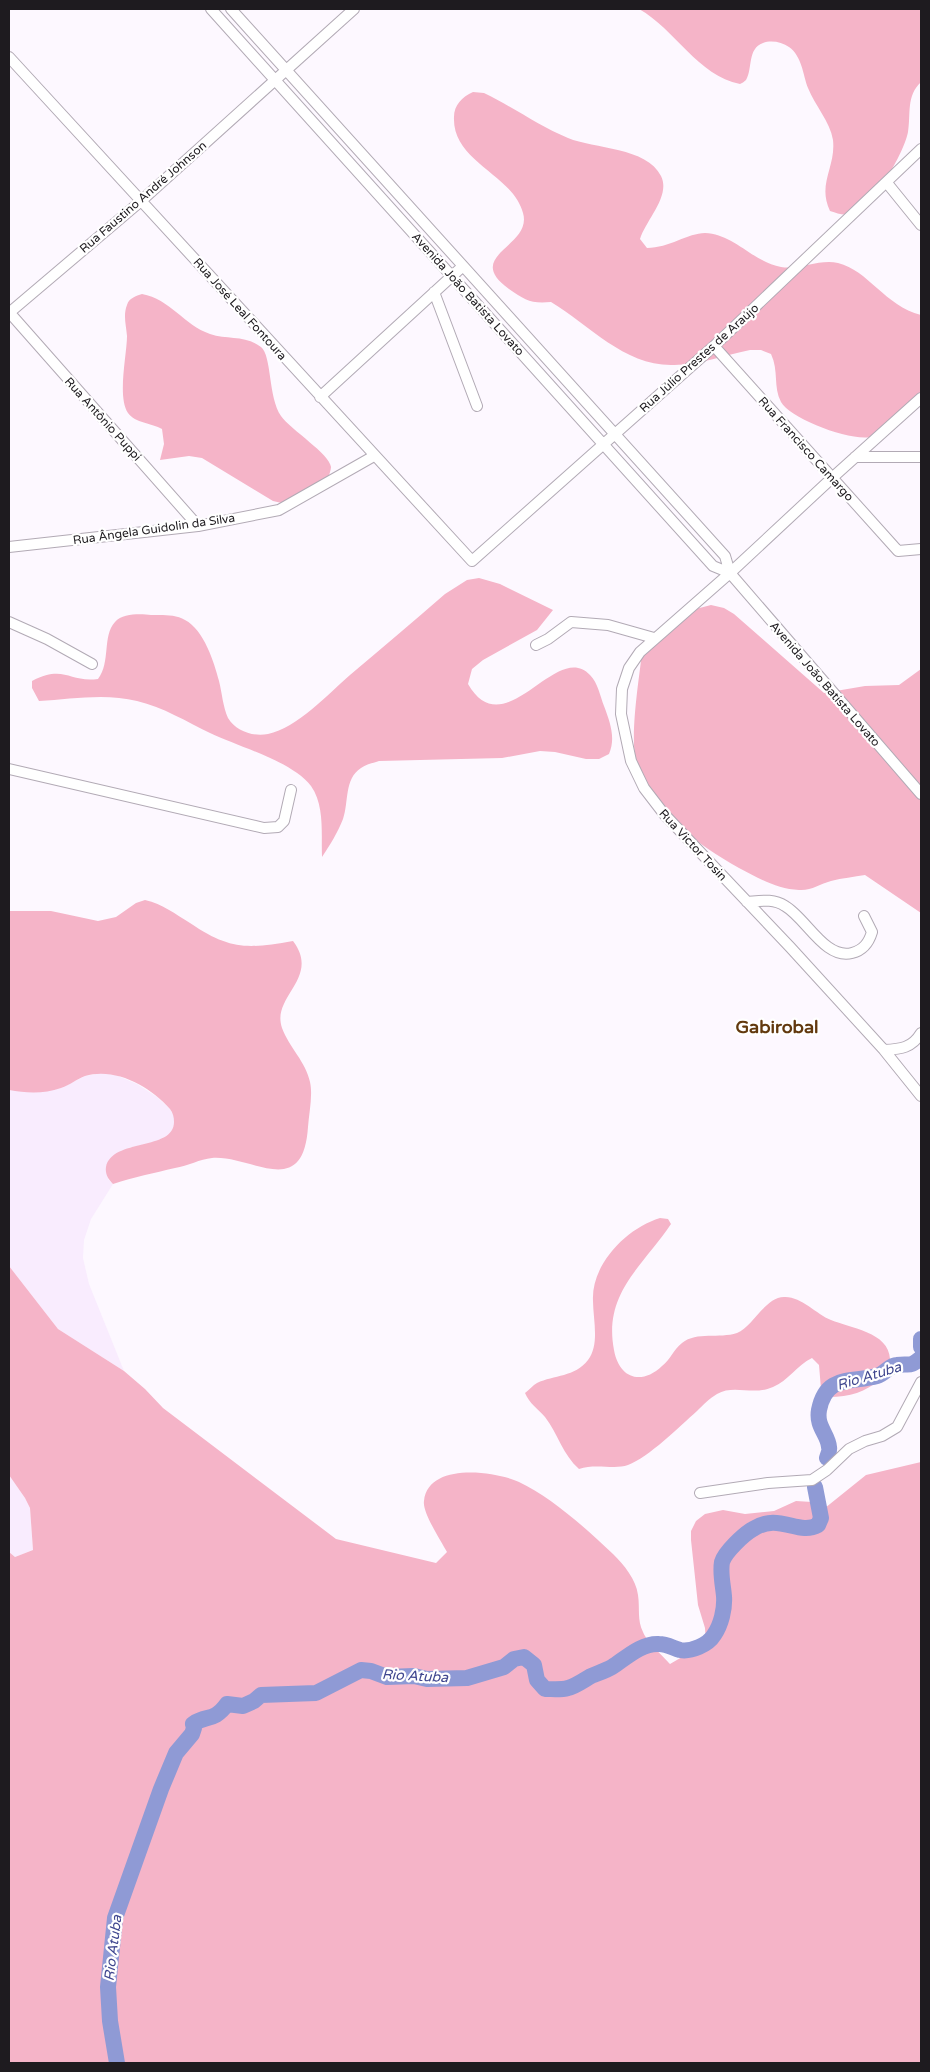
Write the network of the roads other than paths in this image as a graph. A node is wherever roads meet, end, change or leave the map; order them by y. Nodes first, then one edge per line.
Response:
1 (211, 9) edge
2 (232, 9) edge
3 (354, 9) edge
4 (9, 58) edge
5 (286, 70) junction
6 (275, 80) junction
7 (921, 148) edge
8 (887, 183) junction
9 (141, 201) junction
10 (921, 225) edge
11 (463, 266) junction
12 (452, 276) junction
13 (434, 292) junction
14 (9, 312) edge
15 (714, 346) junction
16 (320, 397) junction
17 (921, 398) edge
18 (477, 406) dead end
19 (615, 434) junction
20 (604, 444) junction
21 (374, 456) junction
22 (855, 457) junction
23 (921, 457) edge
24 (832, 478) junction
25 (198, 526) junction
26 (9, 547) edge
27 (921, 549) edge
28 (472, 561) joint
29 (730, 573) junction
30 (9, 622) edge
31 (654, 638) junction
32 (536, 644) dead end
33 (92, 664) dead end
34 (9, 769) edge
35 (291, 790) dead end
36 (921, 794) edge
37 (747, 902) junction
38 (864, 916) dead end
39 (921, 1033) edge
40 (884, 1050) junction
41 (921, 1096) edge
42 (921, 1386) edge
43 (700, 1493) dead end

1 - 6 street, Avenida João Batista Lovato
2 - 5 street, Avenida João Batista Lovato
3 - 5 street, Rua Faustino André Johnson
4 - 9 street, Rua José Leal Fontoura
5 - 6 street, Rua Faustino André Johnson
5 - 11 street, Avenida João Batista Lovato
6 - 9 street, Rua Faustino André Johnson
6 - 12 street, Avenida João Batista Lovato
7 - 8 street, Rua Júlio Prestes de Araújo
8 - 10 street
8 - 15 street, Rua Júlio Prestes de Araújo
9 - 14 street, Rua Faustino André Johnson
9 - 16 street, Rua José Leal Fontoura
11 - 12 street
11 - 19 street, Avenida João Batista Lovato
12 - 13 street
12 - 20 street, Avenida João Batista Lovato
13 - 16 street
13 - 18 street
14 - 25 street, Rua Antônio Puppi
15 - 19 street, Rua Júlio Prestes de Araújo
15 - 24 street, Rua Francisco Camargo
16 - 21 street, Rua José Leal Fontoura
17 - 22 street, Rua Victor Tosin
19 - 20 street, Rua Júlio Prestes de Araújo
19 - 29 street, Avenida João Batista Lovato
20 - 28 street, Rua Júlio Prestes de Araújo
20 - 29 street, Avenida João Batista Lovato
21 - 25 street, Rua Ângela Guidolin da Silva
21 - 28 street, Rua José Leal Fontoura
22 - 23 street
22 - 24 street, Rua Victor Tosin
24 - 27 street, Rua Francisco Camargo
24 - 29 street, Rua Victor Tosin
25 - 26 street, Rua Ângela Guidolin da Silva
29 - 31 street, Rua Victor Tosin
29 - 36 street, Avenida João Batista Lovato
30 - 33 street
31 - 32 street
31 - 37 street, Rua Victor Tosin
34 - 35 street
37 - 38 street
37 - 40 street, Rua Victor Tosin
39 - 40 street
40 - 41 street, Rua Victor Tosin
42 - 43 street

